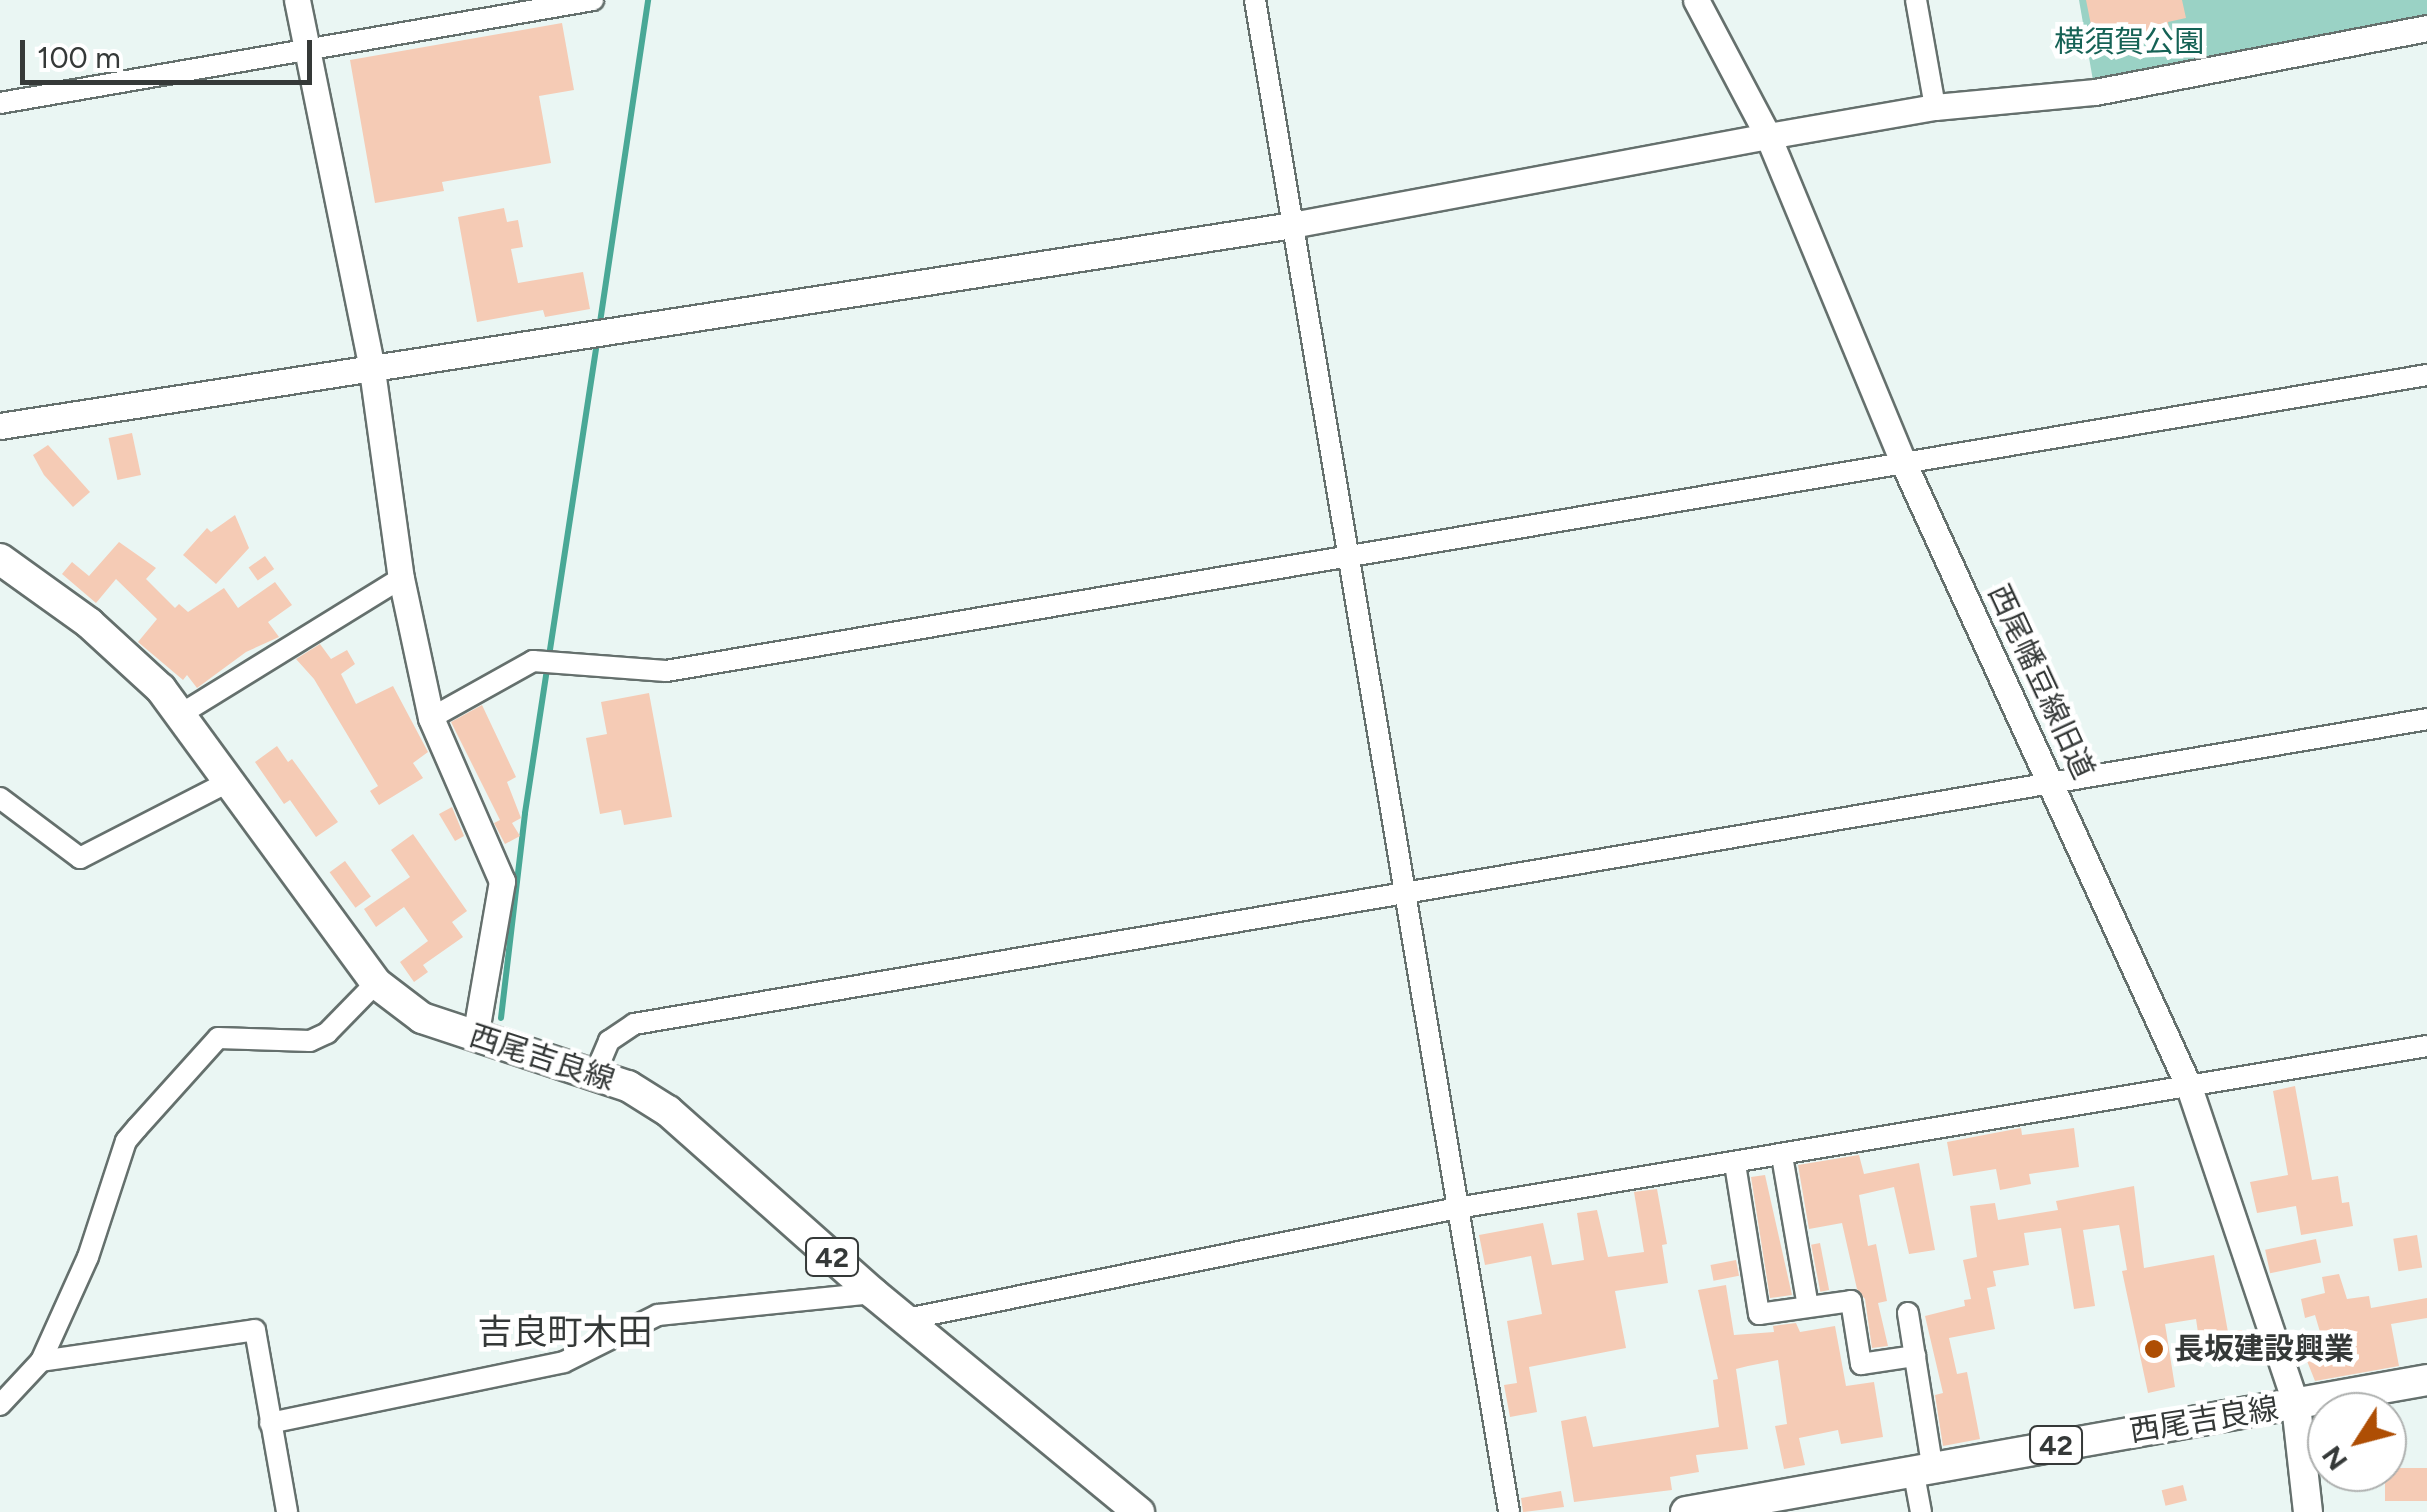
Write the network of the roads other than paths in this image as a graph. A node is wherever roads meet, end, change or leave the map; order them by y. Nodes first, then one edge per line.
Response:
1 (297, 0) edge
2 (592, 0) edge
3 (1255, 0) edge
4 (1696, 0) edge
5 (1916, 0) edge
6 (2427, 28) edge
7 (305, 51) junction
8 (0, 103) edge
9 (1935, 108) junction
10 (1768, 136) junction
11 (1292, 225) junction
12 (372, 370) junction
13 (2427, 375) edge
14 (0, 426) edge
15 (1904, 464) junction
16 (1346, 557) junction
17 (0, 559) edge
18 (401, 578) junction
19 (182, 714) junction
20 (431, 718) junction
21 (2427, 718) edge
22 (232, 780) junction
23 (2051, 780) junction
24 (0, 798) edge
25 (1405, 890) junction
26 (376, 983) junction
27 (487, 1041) junction
28 (2427, 1046) edge
29 (595, 1074) junction
30 (2189, 1087) junction
31 (1782, 1156) junction
32 (1735, 1164) junction
33 (1457, 1208) junction
34 (872, 1293) junction
35 (1808, 1307) junction
36 (1908, 1313) dead end
37 (907, 1320) junction
38 (1915, 1356) junction
39 (41, 1361) junction
40 (2427, 1380) edge
41 (0, 1405) edge
42 (2296, 1405) junction
43 (270, 1422) junction
44 (1922, 1467) junction
45 (288, 1512) edge
46 (1139, 1512) edge
47 (1509, 1512) edge
48 (1686, 1512) edge
49 (1921, 1512) edge
50 (2308, 1512) edge

1 - 7 street
2 - 7 street
3 - 11 street
4 - 10 street, 西尾幡豆線旧道
5 - 9 street
6 - 9 street
7 - 8 street
7 - 12 street
9 - 10 street
10 - 11 street
10 - 15 street, 西尾幡豆線旧道
11 - 12 street
11 - 16 street
12 - 14 street
12 - 18 street
13 - 15 street
15 - 16 street
15 - 23 street, 西尾幡豆線旧道
16 - 20 street
16 - 25 street
17 - 19 main road, 西尾吉良線 / 42
18 - 19 street
18 - 20 street
19 - 22 main road, 西尾吉良線 / 42
20 - 27 street
21 - 23 street
22 - 24 street
22 - 26 main road, 西尾吉良線 / 42
23 - 25 street
23 - 30 street, 西尾幡豆線旧道
25 - 29 street
25 - 33 street
26 - 27 main road, 西尾吉良線 / 42
26 - 39 street
27 - 29 main road, 西尾吉良線 / 42
28 - 30 street
29 - 34 main road, 西尾吉良線 / 42
30 - 31 street
30 - 42 street, 西尾幡豆線旧道
31 - 32 street
31 - 35 street
32 - 33 street
32 - 35 street
33 - 37 street
33 - 47 street
34 - 37 main road, 西尾吉良線 / 42
34 - 43 street
35 - 38 street
36 - 38 street
37 - 46 main road, 西尾吉良線 / 42
38 - 44 street
39 - 41 street
39 - 43 street
40 - 42 main road, 西尾吉良線 / 42
42 - 44 main road, 西尾吉良線 / 42
42 - 50 main road
43 - 45 street
44 - 48 main road, 西尾吉良線 / 42
44 - 49 street

